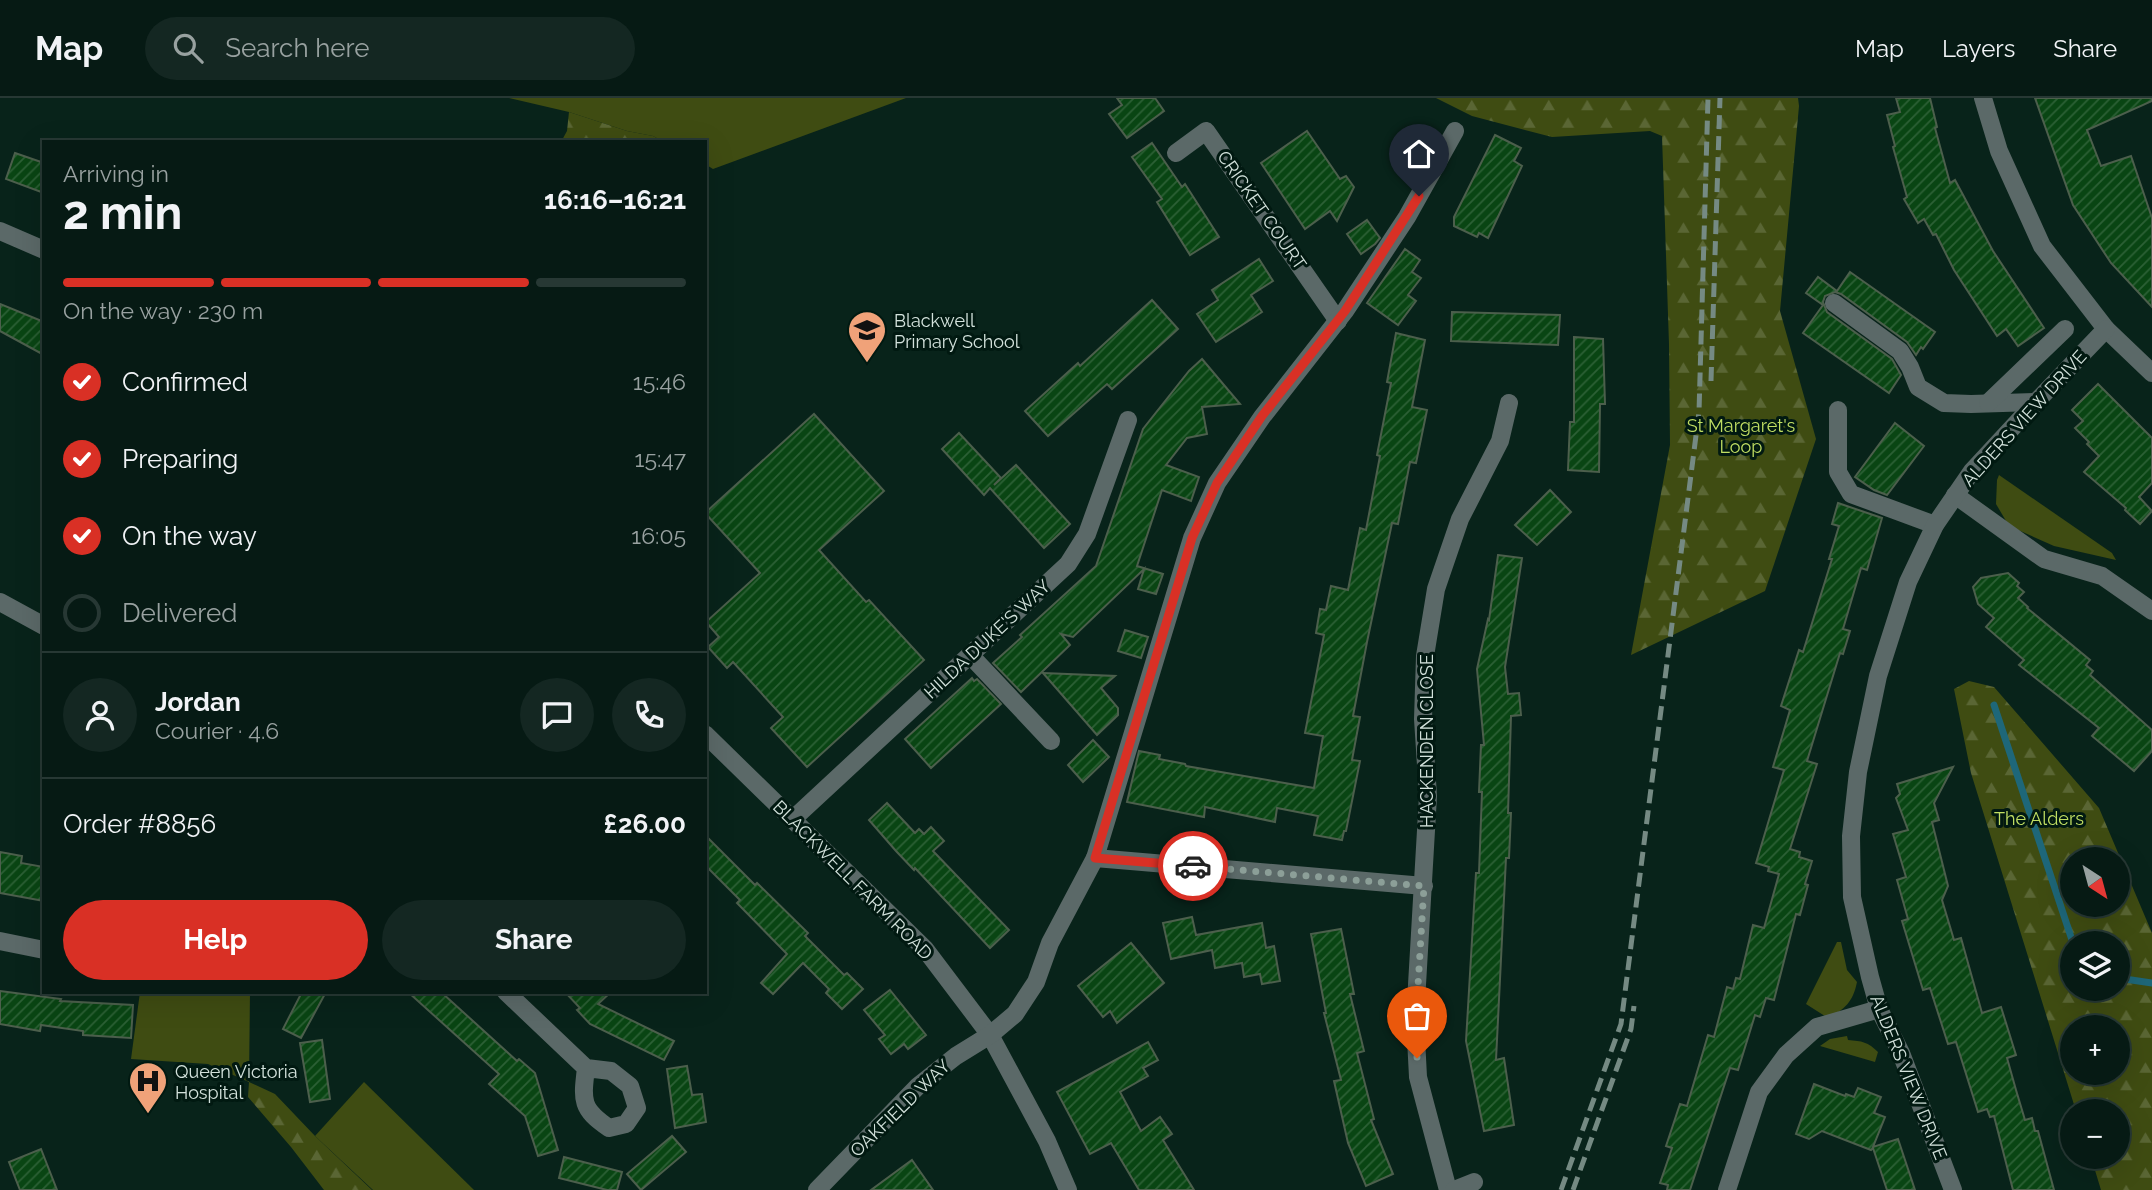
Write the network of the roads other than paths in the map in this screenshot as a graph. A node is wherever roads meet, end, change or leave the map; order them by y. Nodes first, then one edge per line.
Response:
1 (1983, 98) edge
2 (1455, 131) dead end
3 (1176, 153) dead end
4 (0, 231) edge
5 (42, 249) edge
6 (1834, 303) dead end
7 (1338, 321) junction
8 (2065, 329) dead end
9 (2106, 329) junction
10 (2152, 373) edge
11 (2036, 402) junction
12 (1509, 403) dead end
13 (1989, 403) junction
14 (1838, 410) dead end
15 (1128, 420) dead end
16 (1955, 495) junction
17 (1935, 525) junction
18 (0, 602) edge
19 (2152, 611) edge
20 (42, 625) edge
21 (970, 655) junction
22 (707, 736) edge
23 (1051, 741) dead end
24 (792, 820) junction
25 (1095, 858) junction
26 (1424, 886) junction
27 (0, 941) edge
28 (42, 950) edge
29 (508, 994) edge
30 (1879, 1009) junction
31 (990, 1035) junction
32 (586, 1068) dead end
33 (1474, 1182) dead end
34 (817, 1190) edge
35 (1068, 1190) edge
36 (1448, 1190) edge
37 (1454, 1190) edge
38 (1727, 1190) edge
39 (1953, 1190) edge

1 - 9 street
2 - 7 street, OAKFIELD WAY
3 - 7 street, CRICKET COURT
4 - 5 street
6 - 13 street
7 - 25 street, OAKFIELD WAY
8 - 13 street
9 - 10 street
9 - 11 street, ALDERS VIEW DRIVE
11 - 13 street
11 - 16 street, ALDERS VIEW DRIVE
12 - 26 street, HACKENDEN CLOSE
14 - 17 street
15 - 21 street, HILDA DUKE'S WAY
16 - 17 street, ALDERS VIEW DRIVE
16 - 19 street
17 - 30 street, ALDERS VIEW DRIVE
18 - 20 street
21 - 23 street
21 - 24 street, HILDA DUKE'S WAY
22 - 24 street, BLACKWELL FARM ROAD
24 - 31 street, BLACKWELL FARM ROAD
25 - 26 street
25 - 31 street, OAKFIELD WAY
26 - 36 street, HACKENDEN CLOSE
27 - 28 street
29 - 32 street
30 - 38 street
30 - 39 street, ALDERS VIEW DRIVE
31 - 34 street, OAKFIELD WAY
31 - 35 street, BLACKWELL FARM ROAD
33 - 37 street

